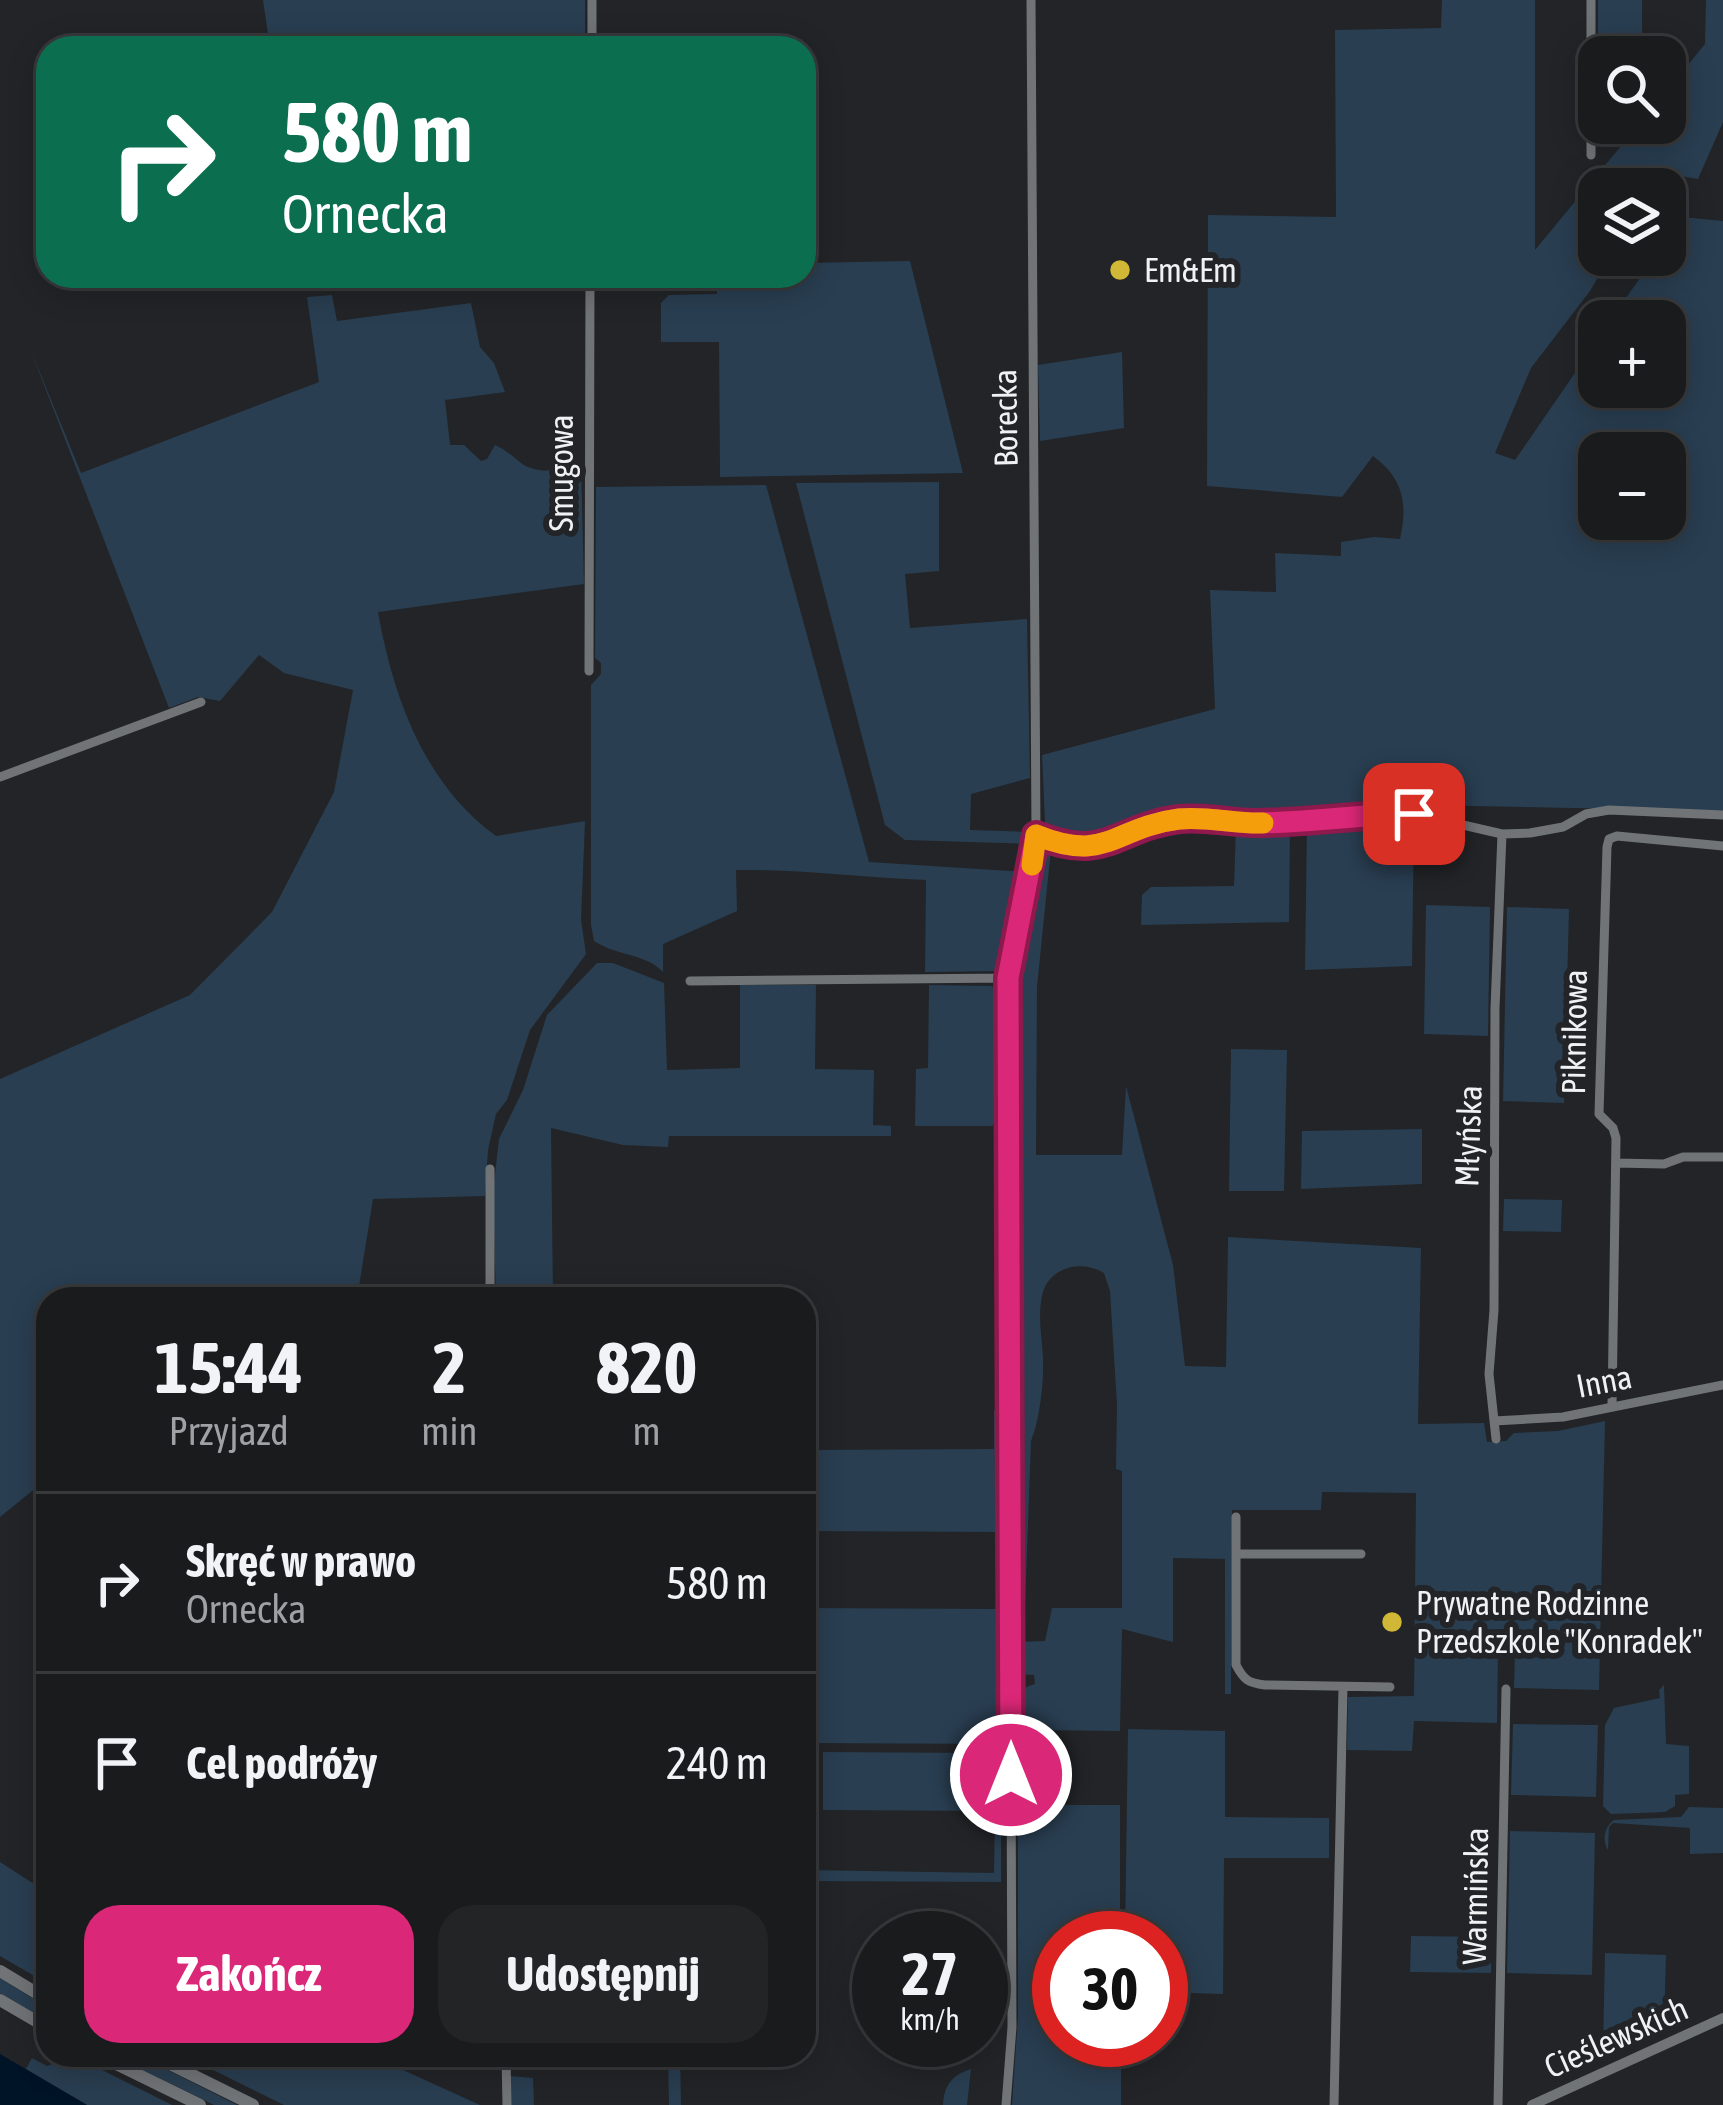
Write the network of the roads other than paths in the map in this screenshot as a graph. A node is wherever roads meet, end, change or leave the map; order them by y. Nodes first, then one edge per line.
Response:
1 (592, 0) edge
2 (1031, 0) edge
3 (1592, 0) edge
4 (592, 36) edge
5 (1592, 154) dead end
6 (590, 288) edge
7 (589, 671) dead end
8 (201, 702) dead end
9 (0, 777) edge
10 (1723, 814) edge
11 (1502, 833) junction
12 (1036, 835) junction
13 (1723, 846) edge
14 (1008, 978) junction
15 (690, 981) dead end
16 (1723, 1157) edge
17 (1616, 1163) junction
18 (490, 1169) dead end
19 (490, 1287) edge
20 (1723, 1385) edge
21 (1612, 1407) junction
22 (1493, 1420) junction
23 (1496, 1438) dead end
24 (1236, 1517) dead end
25 (1236, 1554) junction
26 (1361, 1554) dead end
27 (1343, 1687) junction
28 (1390, 1687) dead end
29 (1506, 1689) dead end
30 (0, 1971) edge
31 (36, 1993) edge
32 (0, 2000) edge
33 (1723, 2018) edge
34 (36, 2021) edge
35 (122, 2067) edge
36 (176, 2067) edge
37 (506, 2067) edge
38 (250, 2104) edge
39 (200, 2105) edge
40 (507, 2105) edge
41 (1006, 2105) edge
42 (1334, 2105) edge
43 (1498, 2105) edge
44 (1532, 2105) edge

1 - 4 street
2 - 12 street, Borecka
3 - 5 street
6 - 7 street, Smugowa
8 - 9 street
10 - 11 street
11 - 12 street
11 - 22 street, Młyńska
12 - 14 street, Borecka
13 - 17 street, Piknikowa
14 - 15 street
14 - 41 street, Borecka
16 - 17 street
17 - 21 street, Piknikowa
18 - 19 street
20 - 21 street, Inna
21 - 22 street, Inna
22 - 23 street, Młyńska
24 - 25 street
25 - 26 street
25 - 27 street
27 - 28 street
27 - 42 street
29 - 43 street, Warmińska
30 - 31 main road
32 - 34 main road
33 - 44 street, Cieślewskich
35 - 39 main road
36 - 38 main road
37 - 40 street

